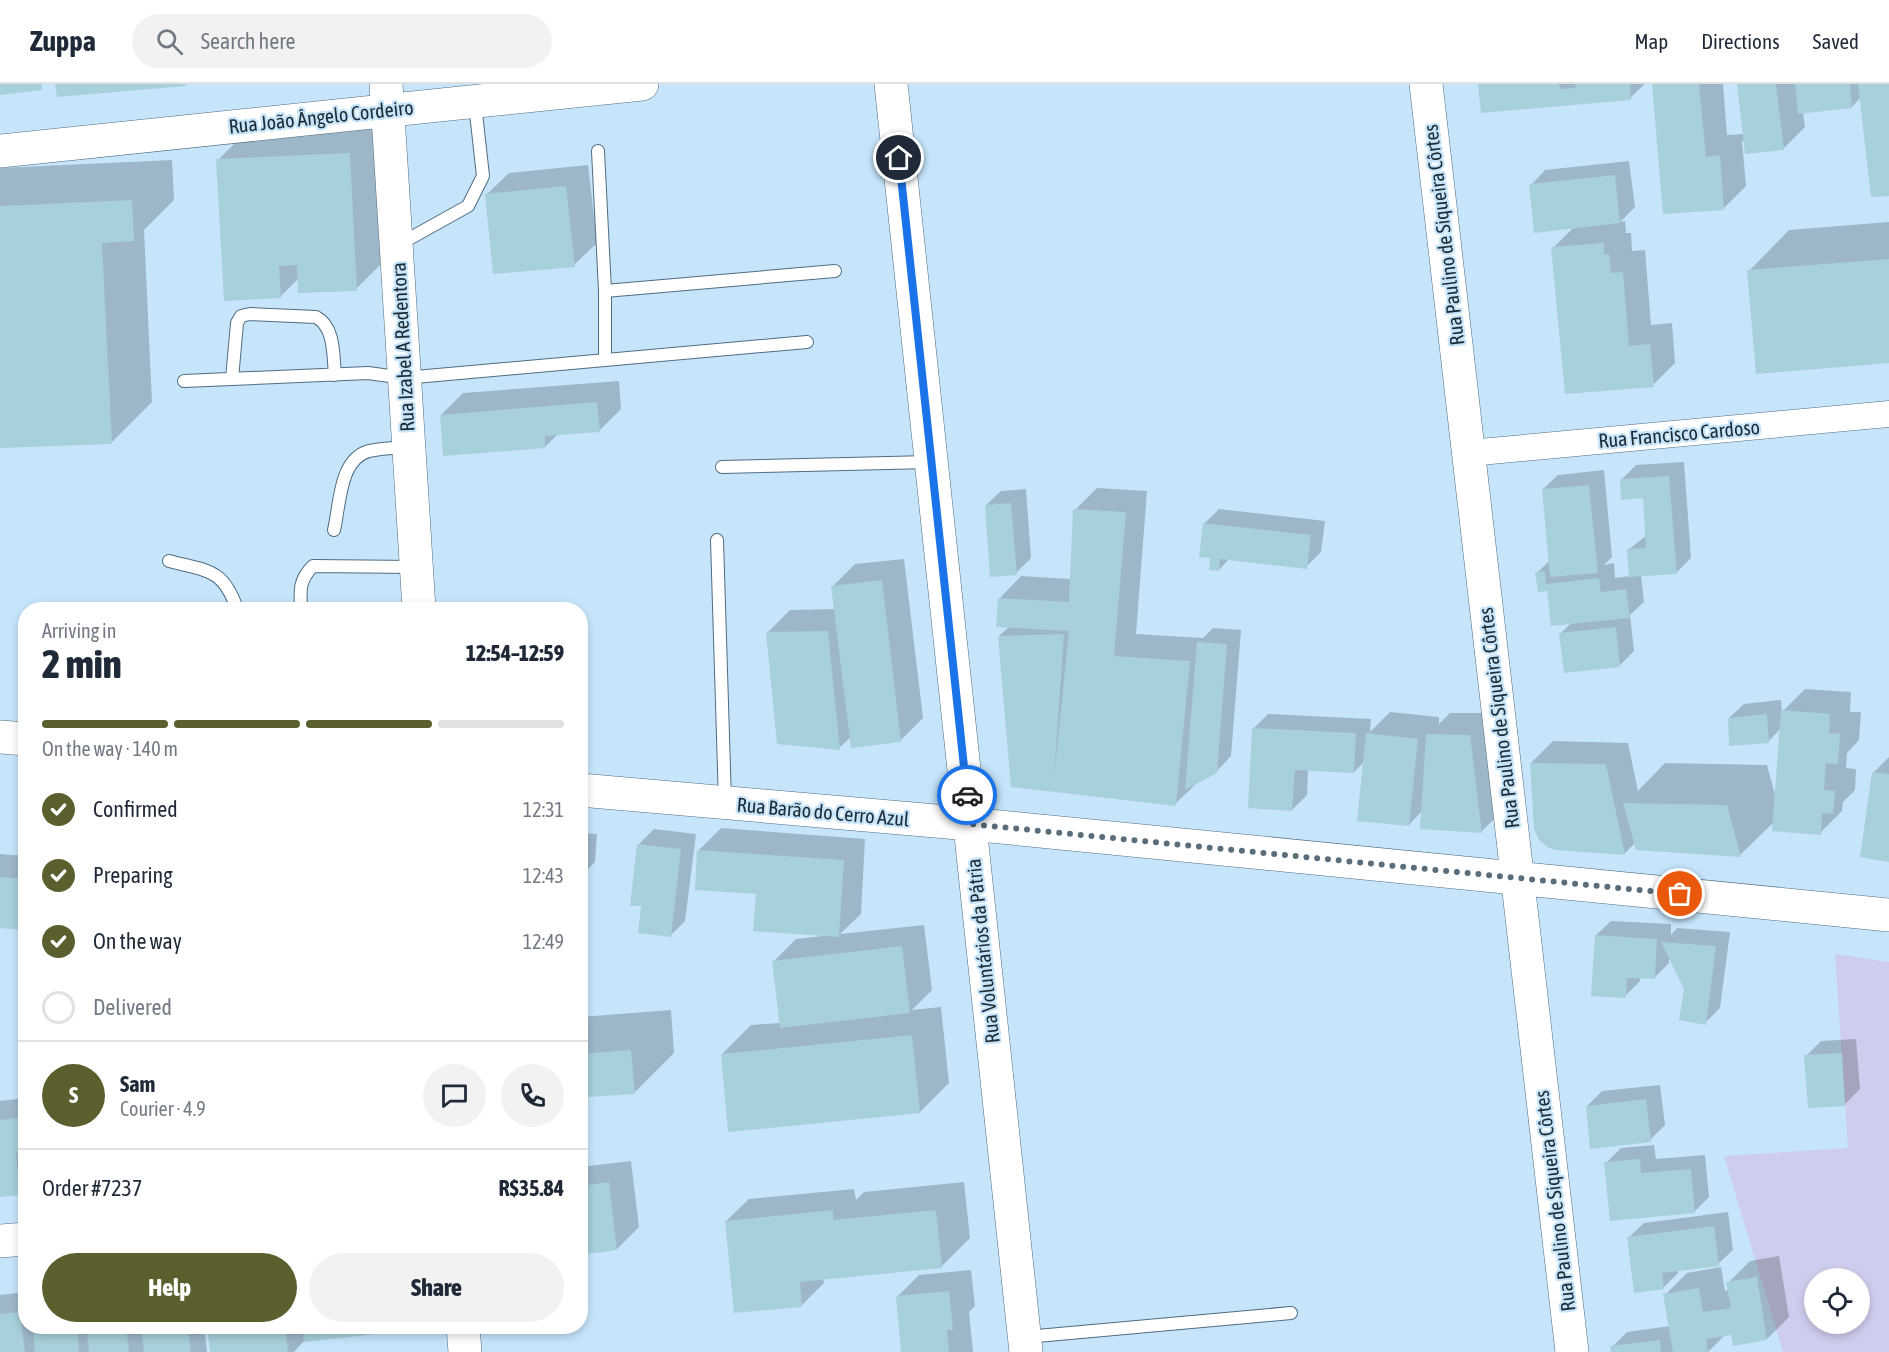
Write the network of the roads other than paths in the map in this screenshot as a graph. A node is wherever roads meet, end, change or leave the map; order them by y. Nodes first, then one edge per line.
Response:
1 (642, 84) edge
2 (891, 84) edge
3 (1426, 84) edge
4 (387, 97) edge
5 (475, 101) junction
6 (0, 151) edge
7 (598, 151) dead end
8 (396, 245) junction
9 (835, 271) dead end
10 (605, 291) junction
11 (807, 342) dead end
12 (605, 360) junction
13 (335, 375) junction
14 (404, 378) junction
15 (232, 379) junction
16 (184, 381) dead end
17 (1889, 414) edge
18 (409, 447) junction
19 (1469, 453) junction
20 (931, 462) junction
21 (722, 467) dead end
22 (334, 530) dead end
23 (717, 540) dead end
24 (169, 561) dead end
25 (416, 567) junction
26 (234, 602) edge
27 (301, 602) edge
28 (418, 602) edge
29 (0, 737) edge
30 (18, 738) edge
31 (588, 791) edge
32 (725, 803) junction
33 (970, 824) junction
34 (1518, 879) junction
35 (1889, 915) edge
36 (18, 1240) edge
37 (0, 1241) edge
38 (1291, 1313) dead end
39 (464, 1334) edge
40 (1025, 1344) edge
41 (465, 1352) edge
42 (1572, 1352) edge

1 - 5 street, Rua João Ângelo Cordeiro
2 - 20 street, Rua Voluntários da Pátria
3 - 19 street, Rua Paulino de Siqueira Côrtes
4 - 5 street, Rua João Ângelo Cordeiro
4 - 6 street, Rua João Ângelo Cordeiro
4 - 8 street, Rua Izabel A Redentora
5 - 8 lane
7 - 10 lane
8 - 14 street, Rua Izabel A Redentora
9 - 10 lane
10 - 12 lane
11 - 12 lane
12 - 14 lane
13 - 14 lane
13 - 15 lane
13 - 15 lane
14 - 18 street, Rua Izabel A Redentora
15 - 16 lane
17 - 19 street, Rua Francisco Cardoso
18 - 22 lane
18 - 25 street, Rua Izabel A Redentora
19 - 34 street, Rua Paulino de Siqueira Côrtes
20 - 21 lane
20 - 33 street, Rua Voluntários da Pátria
23 - 32 lane
24 - 26 lane
25 - 27 lane
25 - 28 street, Rua Izabel A Redentora
29 - 30 street
31 - 32 street, Rua Barão do Cerro Azul
32 - 33 street, Rua Barão do Cerro Azul
33 - 34 street, Rua Barão do Cerro Azul
33 - 40 street, Rua Voluntários da Pátria
34 - 35 street, Rua Barão do Cerro Azul
34 - 42 street, Rua Paulino de Siqueira Côrtes
36 - 37 street
38 - 40 lane
39 - 41 street

